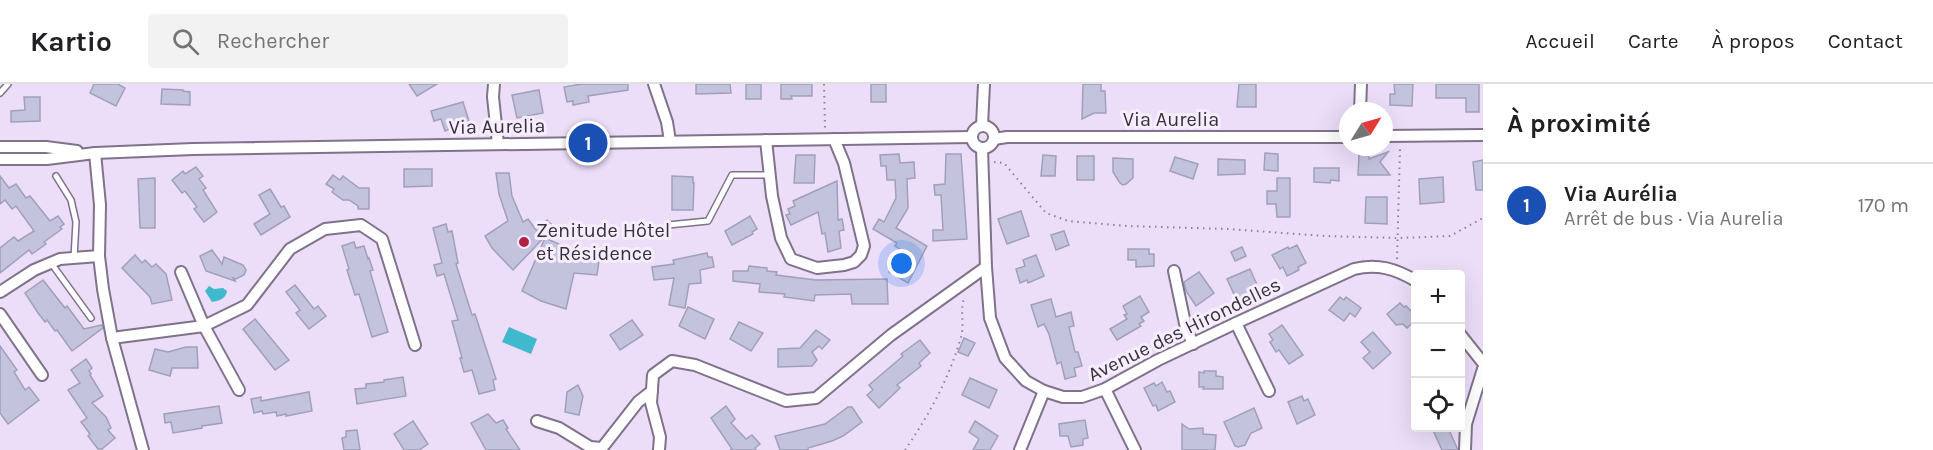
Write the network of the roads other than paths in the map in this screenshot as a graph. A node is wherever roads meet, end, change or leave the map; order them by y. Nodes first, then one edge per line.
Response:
1 (8, 84) edge
2 (494, 84) edge
3 (654, 84) edge
4 (984, 84) edge
5 (1361, 84) edge
6 (0, 93) edge
7 (1360, 102) edge
8 (982, 126) junction
9 (1483, 135) edge
10 (1393, 136) edge
11 (972, 137) junction
12 (1339, 137) edge
13 (834, 139) junction
14 (994, 139) junction
15 (766, 140) junction
16 (669, 141) junction
17 (498, 144) junction
18 (0, 147) edge
19 (982, 149) junction
20 (95, 153) junction
21 (0, 159) edge
22 (769, 175) junction
23 (56, 176) dead end
24 (668, 225) dead end
25 (99, 256) junction
26 (74, 258) junction
27 (51, 263) junction
28 (986, 267) junction
29 (1174, 271) dead end
30 (181, 272) dead end
31 (1411, 278) edge
32 (0, 292) edge
33 (0, 314) edge
34 (91, 318) dead end
35 (1236, 323) junction
36 (204, 326) junction
37 (112, 338) junction
38 (1465, 339) edge
39 (1192, 344) junction
40 (415, 345) dead end
41 (1483, 363) edge
42 (1483, 369) edge
43 (42, 375) dead end
44 (1106, 389) junction
45 (239, 390) dead end
46 (652, 391) junction
47 (1044, 391) junction
48 (1269, 391) dead end
49 (537, 421) dead end
50 (143, 450) edge
51 (659, 450) edge
52 (1020, 450) edge
53 (1136, 450) edge
54 (1465, 450) edge

1 - 6 lane
2 - 17 street
3 - 16 street
4 - 8 street
5 - 7 street
8 - 11 street
8 - 14 street
9 - 10 street
11 - 13 street, Via Aurelia
11 - 19 street
12 - 14 street, Via Aurelia
13 - 15 street, Via Aurelia
13 - 22 street
14 - 19 street
15 - 16 street, Via Aurelia
15 - 22 street
16 - 17 street, Via Aurelia
17 - 20 street, Via Aurelia
18 - 20 street, Via Aurelia
19 - 28 street, Avenue des Hirondelles
20 - 21 street, Via Aurelia
20 - 25 street
22 - 24 lane
23 - 26 lane
25 - 26 street
25 - 37 street
26 - 27 street
27 - 32 street
27 - 34 lane
28 - 46 street
28 - 47 street, Avenue des Hirondelles
29 - 39 street
30 - 36 street
31 - 35 street, Avenue des Hirondelles
33 - 43 street
35 - 39 street, Avenue des Hirondelles
35 - 48 street
36 - 37 street
36 - 40 street
36 - 45 street
37 - 50 street
38 - 41 street
39 - 44 street, Avenue des Hirondelles
42 - 54 street
44 - 47 street, Avenue des Hirondelles
44 - 53 street
46 - 49 street
46 - 51 street
47 - 52 street

